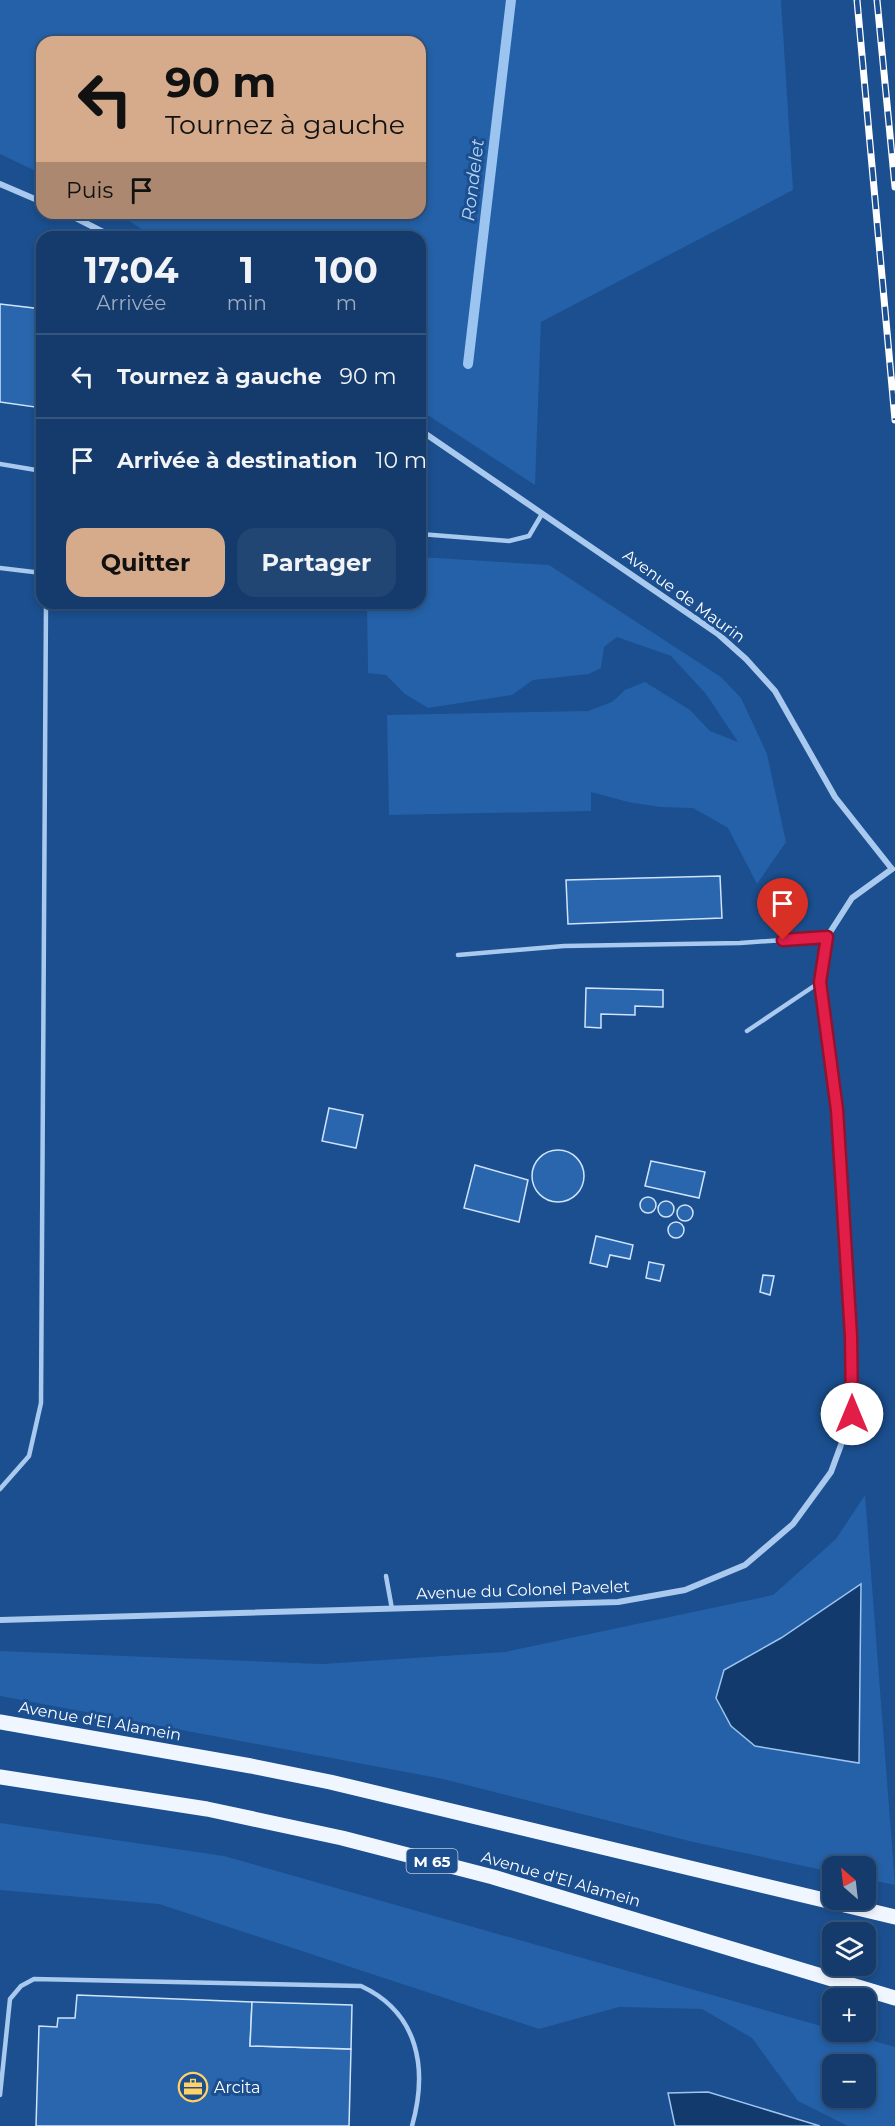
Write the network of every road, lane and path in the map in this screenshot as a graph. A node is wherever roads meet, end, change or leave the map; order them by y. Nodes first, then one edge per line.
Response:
1 (0, 184) edge
2 (36, 199) edge
3 (78, 219) edge
4 (101, 231) edge
5 (426, 434) edge
6 (0, 464) edge
7 (36, 470) edge
8 (542, 514) junction
9 (426, 534) edge
10 (0, 568) edge
11 (36, 572) edge
12 (46, 609) edge
13 (894, 869) edge
14 (827, 937) junction
15 (458, 955) dead end
16 (820, 982) junction
17 (747, 1032) dead end
18 (0, 1489) edge
19 (386, 1576) dead end
20 (392, 1609) junction
21 (0, 1620) edge
22 (0, 1722) edge
23 (0, 1777) edge
24 (895, 1917) edge
25 (895, 1998) edge
26 (0, 2095) edge
27 (412, 2126) edge

1 - 2 street
3 - 4 street
5 - 8 street, Avenue de Maurin
6 - 7 lane
8 - 9 lane
8 - 13 street, Avenue de Maurin
10 - 11 lane
12 - 18 lane
13 - 14 street, Avenue du Colonel Pavelet
14 - 15 lane
14 - 16 street, Avenue du Colonel Pavelet
16 - 17 lane
16 - 20 street, Avenue du Colonel Pavelet
19 - 20 lane
20 - 21 street, Avenue du Colonel Pavelet
22 - 24 main road, Avenue d'El Alamein
23 - 25 main road, Avenue d'El Alamein / M 65
26 - 27 lane

